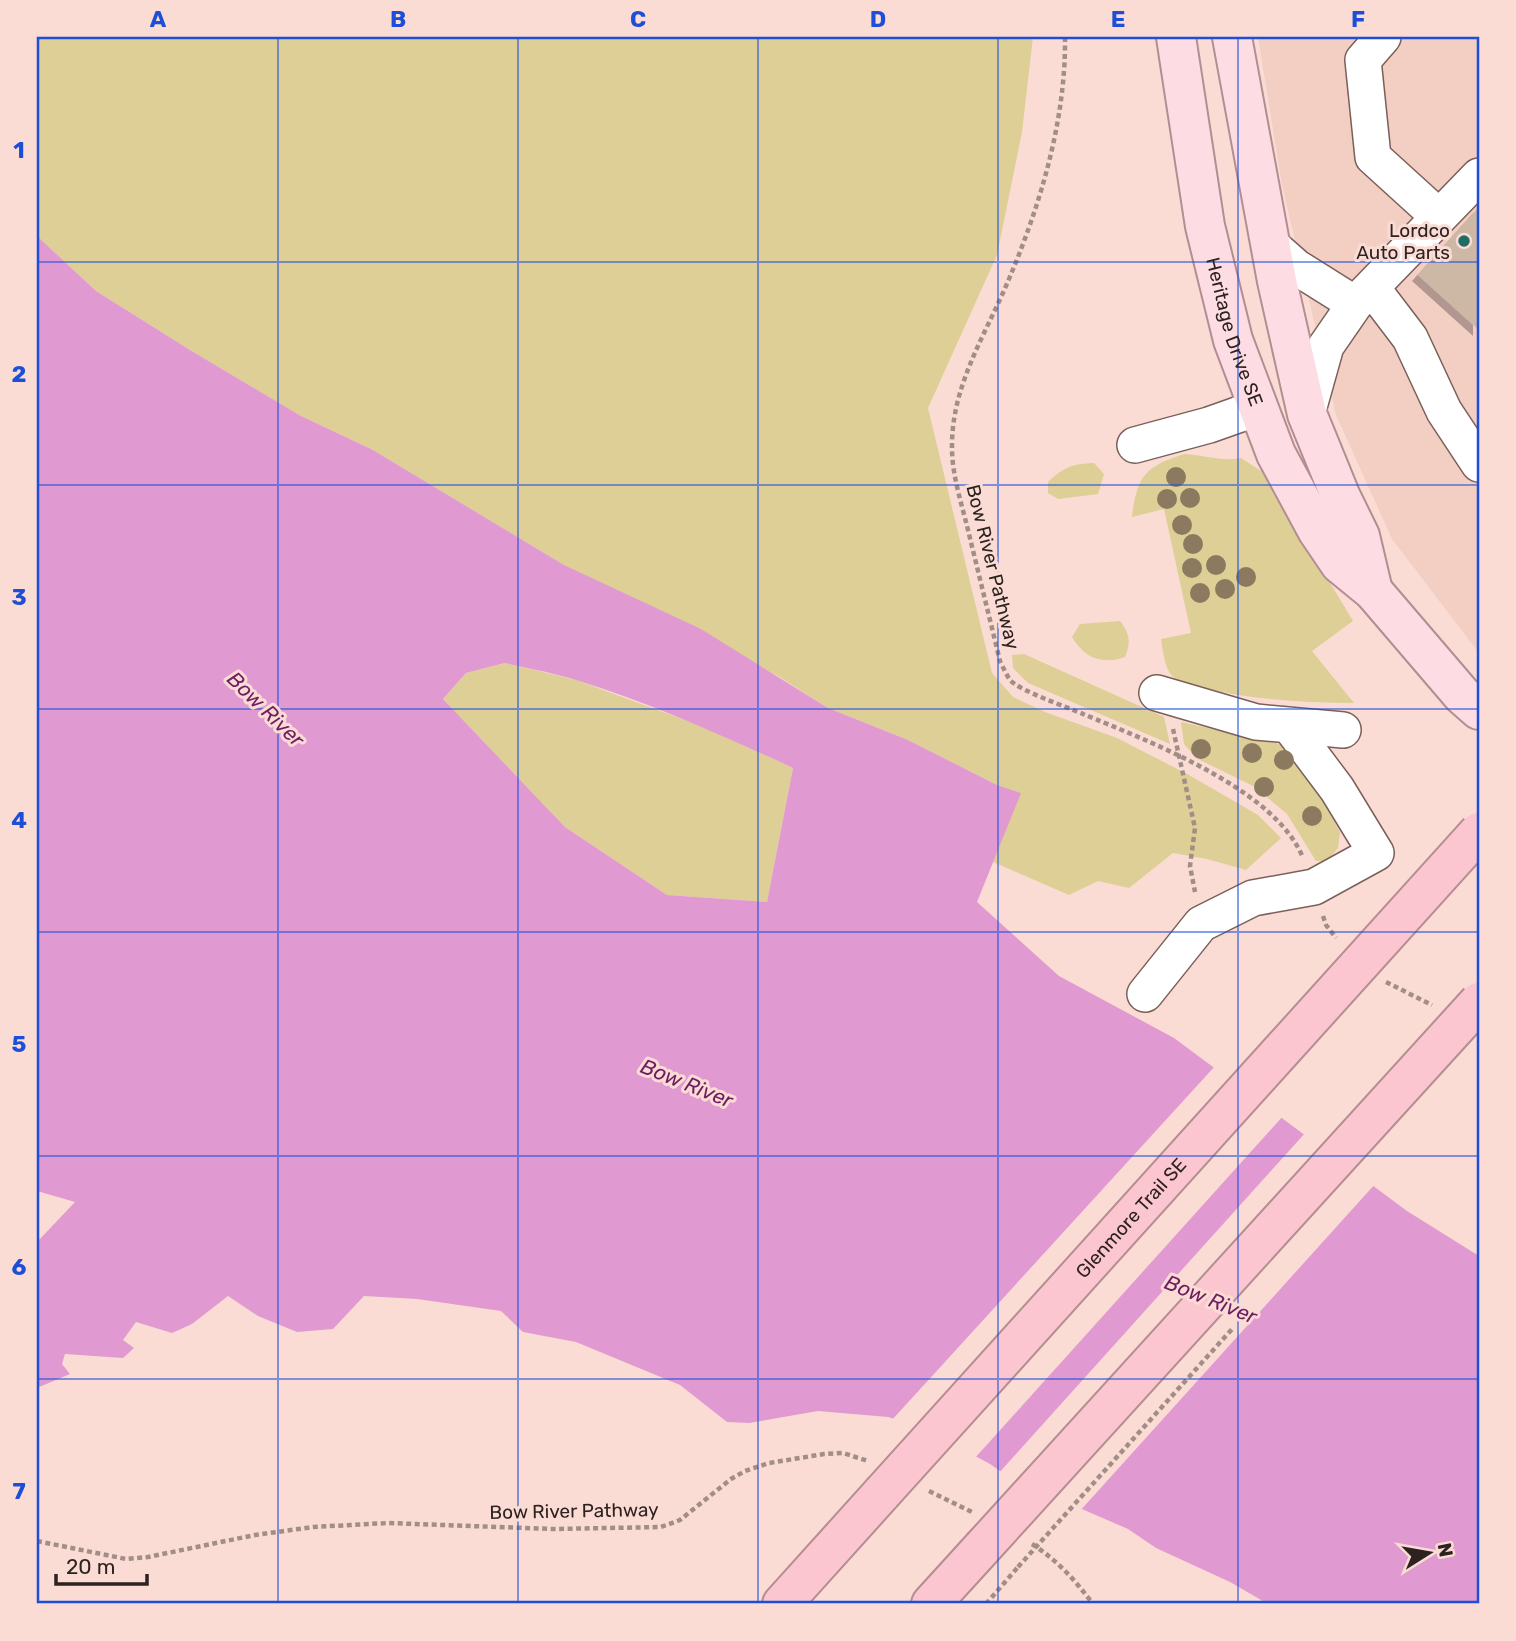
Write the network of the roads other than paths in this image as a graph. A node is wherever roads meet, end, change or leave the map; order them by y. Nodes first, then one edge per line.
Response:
1 (1177, 37) edge
2 (1231, 37) edge
3 (1383, 37) edge
4 (1479, 176) edge
5 (1439, 217) junction
6 (1270, 244) junction
7 (1364, 296) junction
8 (1257, 408) junction
9 (1307, 414) junction
10 (1135, 445) dead end
11 (1479, 464) edge
12 (1373, 591) junction
13 (1162, 694) road end
14 (1479, 710) edge
15 (1289, 725) junction
16 (1343, 730) dead end
17 (1479, 832) edge
18 (1145, 994) dead end
19 (1479, 1002) edge
20 (782, 1604) edge
21 (931, 1604) edge

1 - 8 main road, Heritage Drive SE
2 - 6 main road, Heritage Drive SE
3 - 5 lane
4 - 5 lane
5 - 7 lane
6 - 7 lane
6 - 9 main road, Heritage Drive SE
7 - 9 lane
7 - 11 lane
8 - 10 lane
8 - 12 main road, Heritage Drive SE
9 - 12 main road, Heritage Drive SE
12 - 14 main road, Heritage Drive SE
13 - 15 lane
15 - 16 lane
15 - 18 lane
17 - 20 highway, Glenmore Trail SE, bridge
19 - 21 highway, bridge

